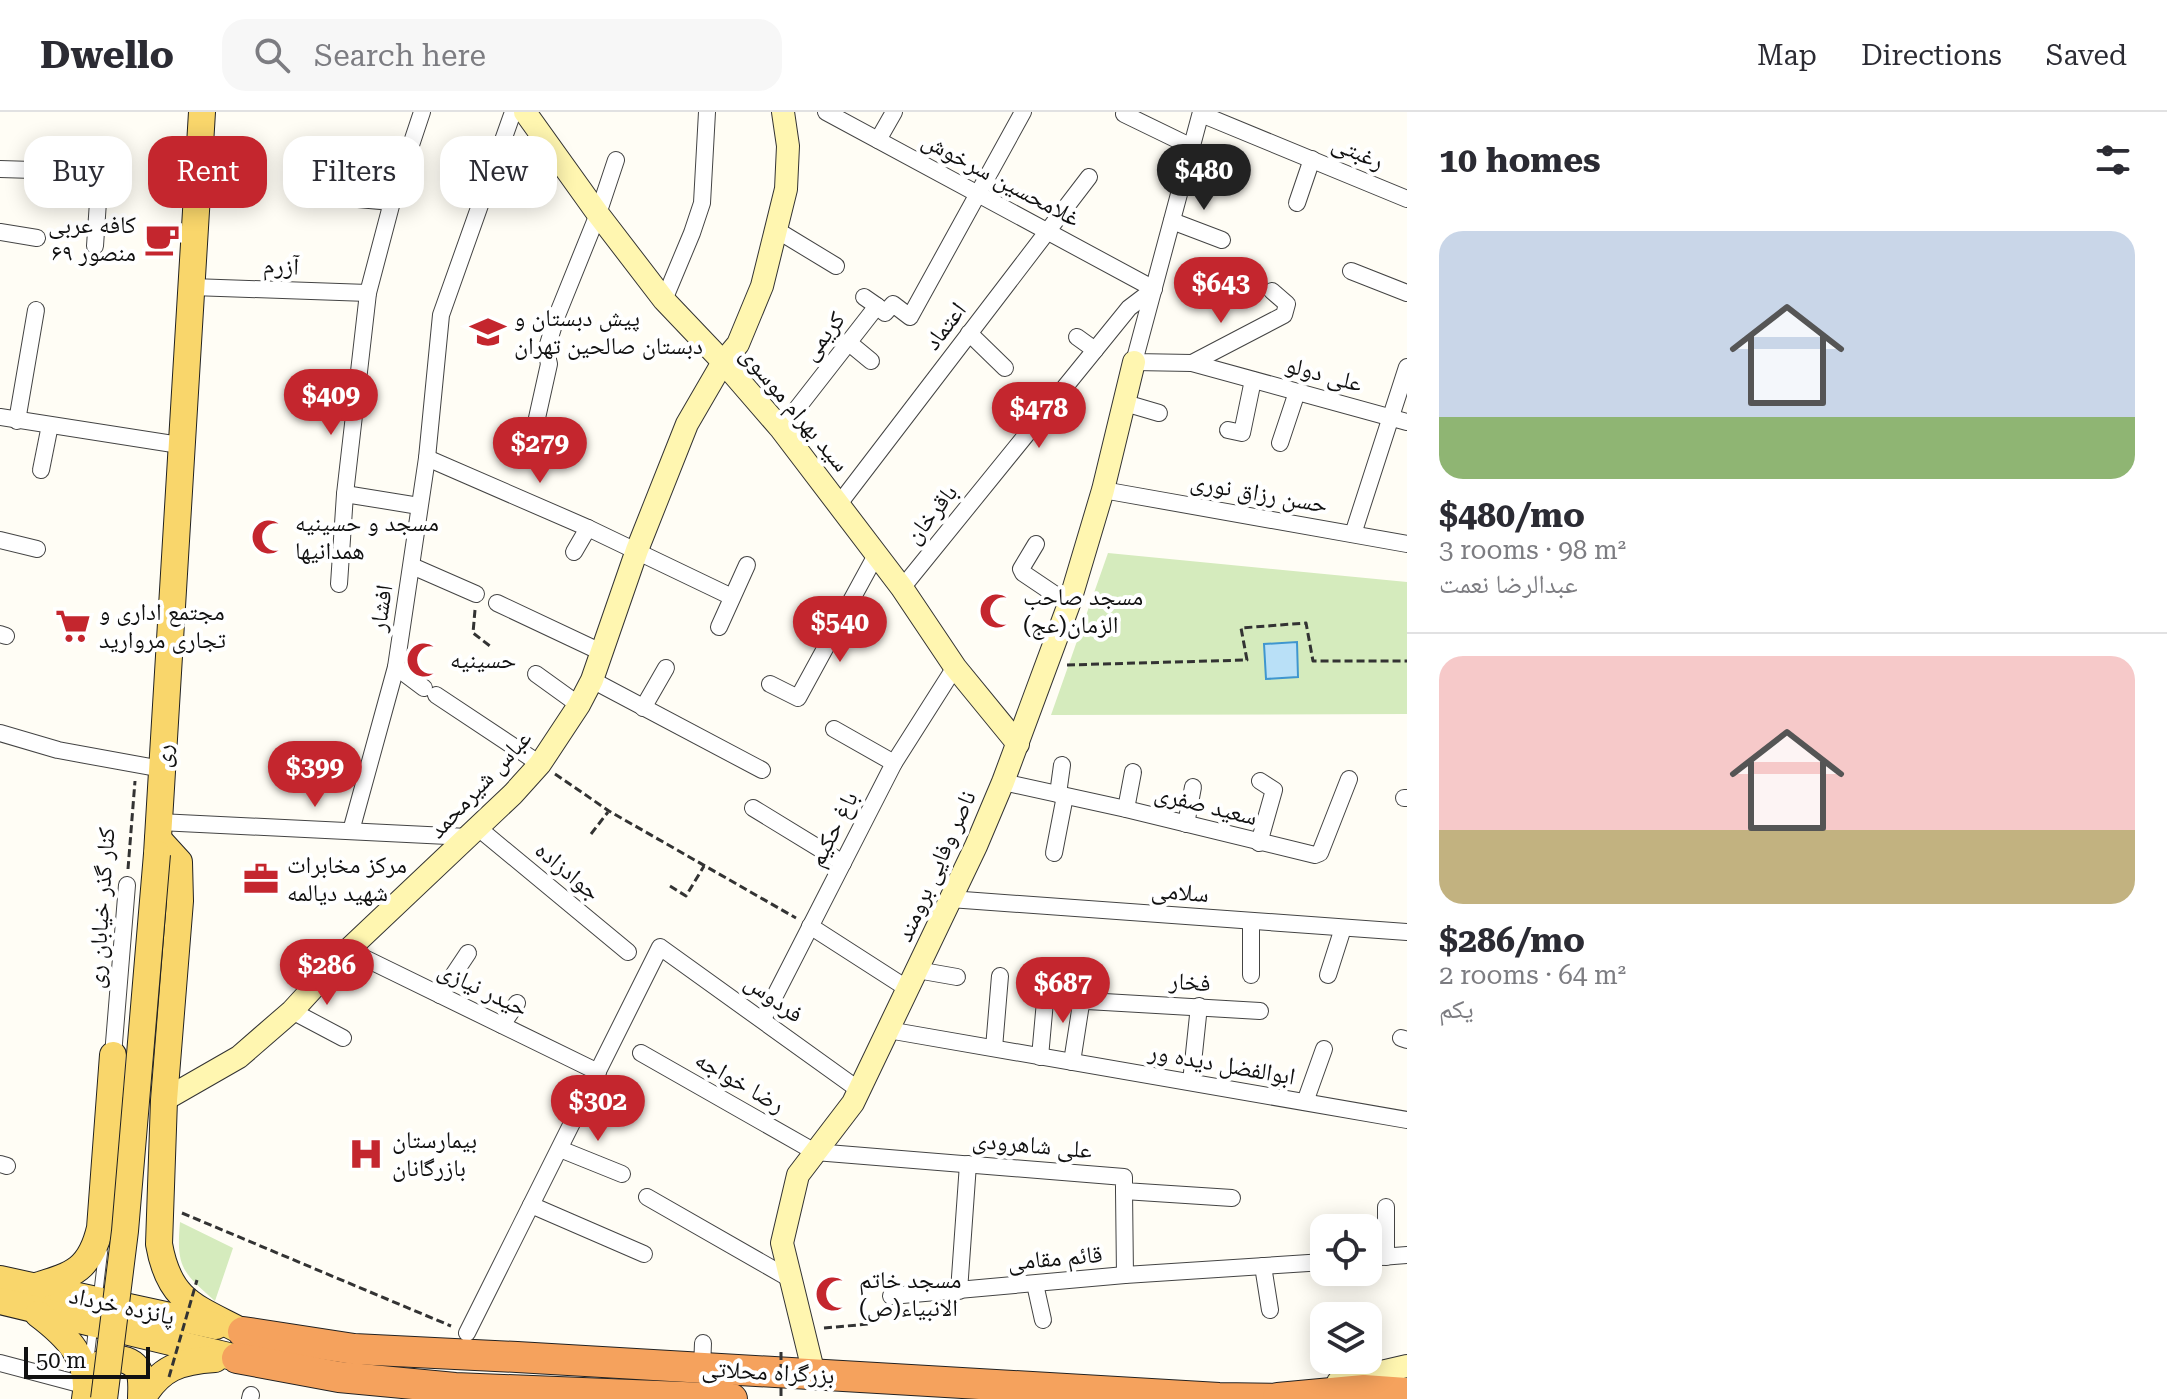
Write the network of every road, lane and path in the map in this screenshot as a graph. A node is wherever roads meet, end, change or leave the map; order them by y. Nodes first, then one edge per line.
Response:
1 (202, 112) edge
2 (422, 112) edge
3 (513, 112) edge
4 (525, 112) edge
5 (707, 112) edge
6 (783, 112) edge
7 (826, 112) edge
8 (894, 112) edge
9 (1023, 112) edge
10 (1201, 113) edge
11 (1124, 114) edge
12 (414, 136) edge
13 (878, 140) junction
14 (1192, 147) junction
15 (1312, 159) junction
16 (616, 160) dead end
17 (0, 169) edge
18 (1089, 177) dead end
19 (979, 194) junction
20 (1407, 199) edge
21 (1297, 203) dead end
22 (390, 208) edge
23 (598, 214) junction
24 (1172, 221) junction
25 (775, 229) junction
26 (1047, 231) junction
27 (0, 232) edge
28 (37, 238) dead end
29 (1222, 240) dead end
30 (95, 246) dead end
31 (836, 266) dead end
32 (1351, 271) dead end
33 (192, 287) junction
34 (1154, 289) junction
35 (1272, 291) dead end
36 (368, 293) junction
37 (1407, 293) edge
38 (664, 300) junction
39 (36, 310) dead end
40 (179, 333) dead end
41 (969, 333) junction
42 (1077, 337) dead end
43 (848, 342) junction
44 (1095, 350) junction
45 (871, 361) dead end
46 (723, 362) junction
47 (1134, 362) junction
48 (1192, 363) junction
49 (1407, 367) edge
50 (1005, 368) dead end
51 (1253, 380) junction
52 (1297, 392) junction
53 (1125, 403) junction
54 (1159, 413) dead end
55 (0, 417) edge
56 (537, 418) dead end
57 (1399, 420) edge
58 (17, 421) junction
59 (50, 425) junction
60 (781, 429) junction
61 (1228, 430) dead end
62 (1280, 443) dead end
63 (173, 444) junction
64 (427, 458) junction
65 (41, 470) dead end
66 (1103, 490) junction
67 (345, 494) junction
68 (839, 504) junction
69 (419, 506) junction
70 (588, 528) junction
71 (1353, 534) junction
72 (0, 540) edge
73 (1036, 544) dead end
74 (1407, 544) edge
75 (37, 549) dead end
76 (637, 550) junction
77 (574, 552) dead end
78 (876, 555) junction
79 (747, 565) dead end
80 (412, 566) junction
81 (339, 584) dead end
82 (902, 588) junction
83 (476, 594) joint
84 (732, 597) junction
85 (497, 603) dead end
86 (1069, 604) junction
87 (719, 627) dead end
88 (490, 646) dead end
89 (601, 652) junction
90 (1407, 661) edge
91 (1047, 666) junction
92 (396, 667) junction
93 (955, 667) junction
94 (666, 668) dead end
95 (536, 674) dead end
96 (592, 680) junction
97 (770, 684) dead end
98 (579, 705) junction
99 (643, 708) junction
100 (834, 729) dead end
101 (0, 733) edge
102 (1018, 744) junction
103 (894, 763) junction
104 (540, 764) junction
105 (1062, 765) dead end
106 (151, 768) junction
107 (762, 770) dead end
108 (1133, 772) dead end
109 (1349, 779) dead end
110 (1260, 781) dead end
111 (1003, 782) junction
112 (1193, 787) dead end
113 (1061, 795) junction
114 (753, 808) dead end
115 (1126, 809) junction
116 (609, 811) junction
117 (1186, 824) junction
118 (351, 831) junction
119 (156, 832) junction
120 (473, 832) junction
121 (591, 834) dead end
122 (1259, 843) junction
123 (1054, 853) dead end
124 (843, 863) junction
125 (704, 866) junction
126 (127, 885) joint
127 (670, 886) dead end
128 (950, 899) junction
129 (1251, 921) junction
130 (810, 926) junction
131 (1343, 928) junction
132 (1407, 932) edge
133 (348, 950) junction
134 (628, 952) dead end
135 (468, 953) dead end
136 (1251, 975) dead end
137 (1328, 975) dead end
138 (1000, 976) dead end
139 (957, 977) dead end
140 (912, 979) junction
141 (1046, 990) dead end
142 (440, 995) junction
143 (517, 1003) dead end
144 (1199, 1006) junction
145 (292, 1011) junction
146 (1260, 1011) dead end
147 (763, 1019) junction
148 (502, 1025) junction
149 (888, 1030) junction
150 (343, 1038) dead end
151 (994, 1048) junction
152 (1324, 1049) dead end
153 (641, 1053) dead end
154 (120, 1055) junction
155 (1040, 1057) junction
156 (168, 1060) junction
157 (1072, 1062) junction
158 (598, 1072) junction
159 (1191, 1082) junction
160 (859, 1090) junction
161 (164, 1100) junction
162 (1305, 1102) junction
163 (121, 1103) dead end
164 (1407, 1120) edge
165 (560, 1149) junction
166 (116, 1150) dead end
167 (815, 1152) junction
168 (968, 1164) junction
169 (622, 1174) dead end
170 (1124, 1191) junction
171 (647, 1197) dead end
172 (1232, 1198) dead end
173 (160, 1204) junction
174 (531, 1205) junction
175 (1386, 1207) dead end
176 (644, 1254) dead end
177 (1407, 1255) edge
178 (1382, 1257) edge
179 (1386, 1257) junction
180 (1310, 1263) edge
181 (1263, 1266) junction
182 (1125, 1275) junction
183 (0, 1279) edge
184 (197, 1280) dead end
185 (792, 1280) junction
186 (1035, 1284) junction
187 (959, 1291) junction
188 (891, 1296) joint
189 (31, 1297) junction
190 (0, 1301) edge
191 (96, 1306) dead end
192 (1270, 1310) dead end
193 (1043, 1320) dead end
194 (94, 1321) dead end
195 (804, 1330) junction
196 (467, 1333) joint
197 (240, 1345) junction
198 (781, 1352) dead end
199 (517, 1357) junction
200 (0, 1363) edge
201 (1407, 1366) edge
202 (814, 1374) junction
203 (169, 1377) dead end
204 (515, 1391) junction
205 (1407, 1393) edge
206 (90, 1396) edge
207 (1286, 1398) edge
208 (141, 1399) edge
209 (732, 1399) edge
210 (781, 1399) edge

1 - 33 main road, ری
2 - 12 street
3 - 64 street, افشار
4 - 23 street, سید بهرام موسوی
5 - 38 street
6 - 25 street, عباس شیرمحمد
7 - 13 street, غلامحسین سرخوش
8 - 13 street
9 - 19 street
10 - 14 street
10 - 15 street, رغبتی
11 - 14 street
13 - 19 street, غلامحسین سرخوش
14 - 24 street
15 - 20 street, رغبتی
15 - 21 street
16 - 23 street
17 - 30 street
18 - 26 street, اعتماد
19 - 26 street, غلامحسین سرخوش
19 - 43 street, کریمی
22 - 36 street
23 - 38 street, سید بهرام موسوی
23 - 56 street
24 - 29 street
24 - 34 street
25 - 31 street
25 - 46 street, عباس شیرمحمد
26 - 34 street, غلامحسین سرخوش
26 - 41 street, اعتماد
27 - 28 street
32 - 37 street
33 - 36 street, آزرم
33 - 106 main road, ری
34 - 44 street, باقرخان
34 - 47 street
35 - 48 street
36 - 67 street
38 - 46 street, سید بهرام موسوی
39 - 58 street
40 - 63 lane
41 - 50 street
41 - 68 street, اعتماد
42 - 44 street
43 - 45 street
43 - 60 street, کریمی
44 - 82 street, باقرخان
46 - 60 street, سید بهرام موسوی
46 - 76 street, عباس شیرمحمد
47 - 48 street, علی دولو
47 - 53 street, ناصر وفایی برومند
48 - 51 street, علی دولو
49 - 57 street
51 - 52 street, علی دولو
51 - 61 street
52 - 57 street, علی دولو
52 - 62 street
53 - 54 street
53 - 66 street, ناصر وفایی برومند
55 - 58 street
57 - 71 street
58 - 59 street
59 - 63 street
59 - 65 street
60 - 68 street, سید بهرام موسوی
63 - 106 lane
64 - 69 street, افشار
64 - 70 street
66 - 71 street, حسن رزاق نوری
66 - 86 street, ناصر وفایی برومند
67 - 69 street
67 - 81 street
68 - 78 street, سید بهرام موسوی
69 - 80 street, افشار
70 - 76 street
70 - 77 street
71 - 74 street, حسن رزاق نوری
72 - 75 street
73 - 86 street
76 - 84 street
76 - 89 street, عباس شیرمحمد
78 - 82 street, سید بهرام موسوی
78 - 97 street
79 - 84 street
80 - 83 street
80 - 92 street, افشار
82 - 93 street, سید بهرام موسوی
83 - 88 path
84 - 87 street
85 - 89 street
86 - 91 street, ناصر وفایی برومند
89 - 96 street, عباس شیرمحمد
90 - 91 path
91 - 102 street, ناصر وفایی برومند
92 - 104 street
92 - 118 street, افشار
93 - 102 street, سید بهرام موسوی
93 - 103 street, باغ حکیم
94 - 99 street
95 - 98 street
96 - 98 street, عباس شیرمحمد
96 - 99 street
98 - 104 street, عباس شیرمحمد
99 - 107 street
100 - 103 street
101 - 106 street
102 - 111 street, ناصر وفایی برومند
103 - 124 street, باغ حکیم
104 - 116 path
104 - 120 street, عباس شیرمحمد
105 - 113 street
106 - 119 main road, ری
106 - 126 path, کنار گذر خیابان ری
108 - 115 street
109 - 122 street, سعید صفری
110 - 122 street
111 - 113 street, سعید صفری
111 - 128 street, ناصر وفایی برومند
112 - 117 street
113 - 115 street, سعید صفری
113 - 123 street
114 - 124 street
115 - 117 street, سعید صفری
116 - 121 path
116 - 125 path
117 - 122 street, سعید صفری
118 - 119 street
118 - 120 street
119 - 156 main road
119 - 206 main road, ری, bridge
120 - 133 street, عباس شیرمحمد
120 - 134 street, جوادزاده
124 - 130 street, باغ حکیم
125 - 127 path
125 - 130 path
126 - 154 street, کنار گذر خیابان ری
128 - 129 street, سلامی
128 - 140 street, ناصر وفایی برومند
129 - 131 street, سلامی
129 - 136 street
130 - 140 street
130 - 147 street, باغ حکیم
131 - 132 street, سلامی
131 - 137 street
133 - 142 street, حیدر نیازی
133 - 145 street, عباس شیرمحمد
135 - 142 street
138 - 151 street
139 - 140 street
140 - 149 street, ناصر وفایی برومند
141 - 155 street
142 - 148 street, حیدر نیازی
143 - 148 street
144 - 146 street, فخار
144 - 157 street, فخار
144 - 159 street
145 - 150 street
145 - 161 street, عباس شیرمحمد
147 - 158 street, فردوس
147 - 160 street, فردوس
148 - 158 street, حیدر نیازی
149 - 151 street, ابوالفضل دیده ور
149 - 160 street, ناصر وفایی برومند
151 - 155 street, ابوالفضل دیده ور
152 - 162 street
153 - 167 street, رضا خواجه
154 - 156 lane
154 - 163 lane
154 - 189 main road
155 - 157 street, ابوالفضل دیده ور
156 - 161 main road
157 - 159 street, ابوالفضل دیده ور
158 - 165 street
159 - 162 street, ابوالفضل دیده ور
160 - 167 street, ناصر وفایی برومند
161 - 173 main road
162 - 164 street, ابوالفضل دیده ور
165 - 169 street
165 - 174 street
166 - 191 lane
167 - 168 street, علی شاهرودی
167 - 185 street, ناصر وفایی برومند
168 - 170 street, علی شاهرودی
168 - 187 street
170 - 172 street, علی شاهرودی
170 - 182 street
171 - 185 street
173 - 196 path
173 - 197 main road
174 - 176 street
174 - 196 street
175 - 179 street
177 - 179 street
178 - 179 street
180 - 181 street, قائم مقامی
181 - 182 street, قائم مقامی
181 - 192 street
182 - 186 street, قائم مقامی
183 - 189 main road, پانزده خرداد
184 - 203 path, bridge
185 - 195 street, ناصر وفایی برومند
186 - 187 street, قائم مقامی
186 - 193 street
187 - 188 street, قائم مقامی
188 - 195 path
189 - 190 main road, پانزده خرداد
189 - 197 main road, پانزده خرداد
189 - 206 main road
194 - 206 lane
195 - 202 street, ناصر وفایی برومند
197 - 199 highway, بزرگراه محلاتی
197 - 204 highway, بزرگراه محلاتی
197 - 208 main road
198 - 210 path, bridge
199 - 202 highway, بزرگراه محلاتی
199 - 204 highway
200 - 206 street
201 - 207 street
202 - 207 highway, بزرگراه محلاتی
204 - 209 highway, بزرگراه محلاتی
205 - 207 highway, بزرگراه محلاتی
206 - 208 main road

